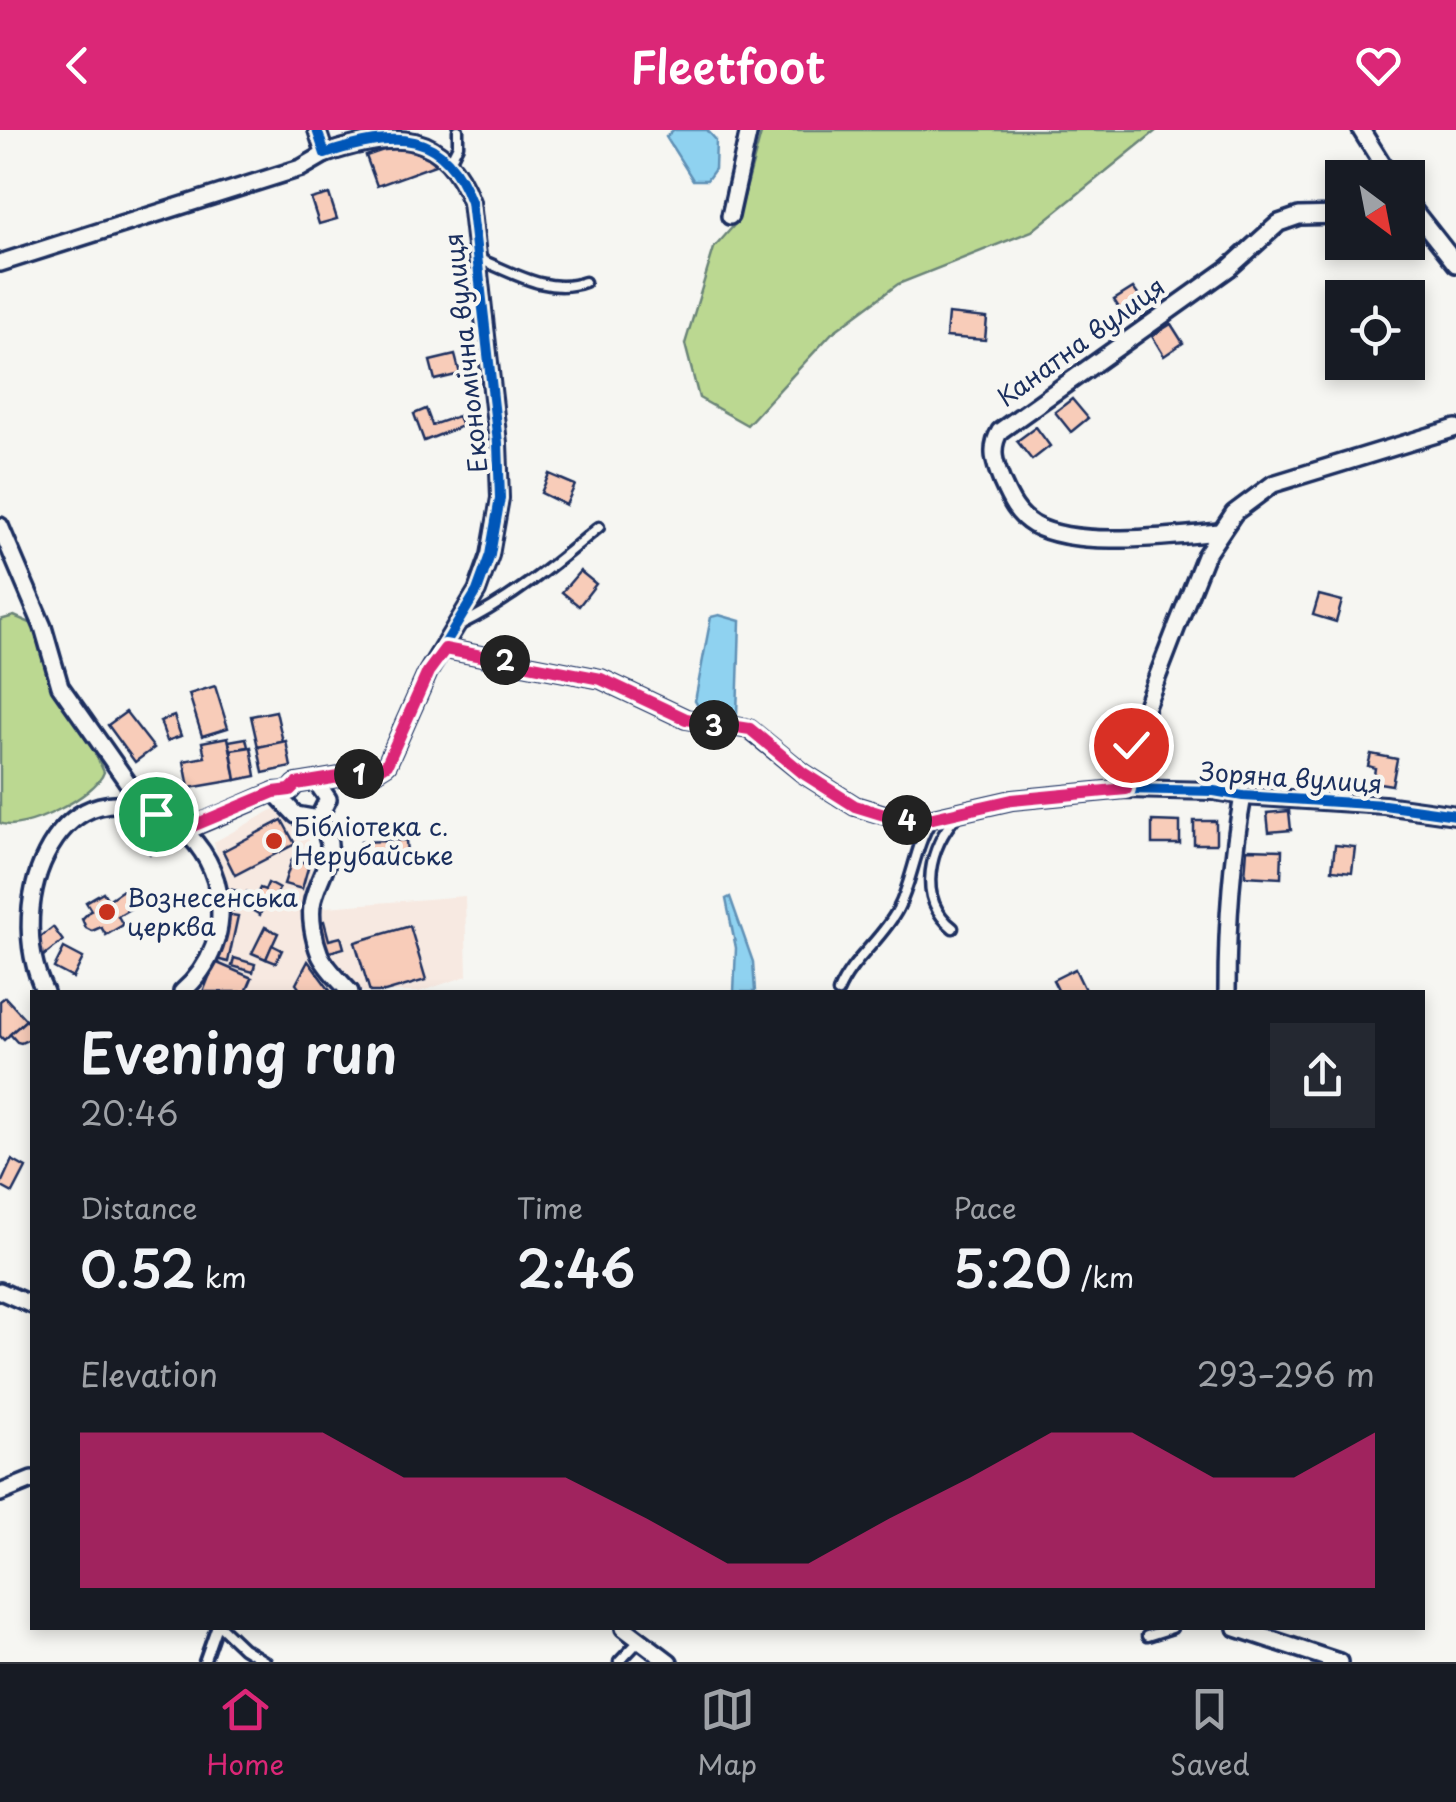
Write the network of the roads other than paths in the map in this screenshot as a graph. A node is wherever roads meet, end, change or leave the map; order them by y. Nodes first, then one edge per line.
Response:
1 (318, 130) edge
2 (458, 130) edge
3 (748, 130) edge
4 (1361, 130) edge
5 (326, 154) junction
6 (452, 157) junction
7 (1380, 160) edge
8 (1325, 215) edge
9 (730, 216) dead end
10 (1425, 225) edge
11 (475, 257) junction
12 (0, 263) edge
13 (1456, 264) edge
14 (585, 282) dead end
15 (1456, 428) edge
16 (0, 526) edge
17 (599, 527) dead end
18 (1220, 532) junction
19 (457, 626) junction
20 (445, 649) junction
21 (316, 783) junction
22 (1126, 789) junction
23 (284, 795) junction
24 (1243, 796) junction
25 (147, 810) junction
26 (962, 810) junction
27 (1456, 815) edge
28 (933, 818) junction
29 (318, 819) junction
30 (183, 830) junction
31 (31, 845) dead end
32 (954, 928) dead end
33 (14, 946) dead end
34 (44, 990) edge
35 (184, 990) edge
36 (348, 990) edge
37 (839, 990) edge
38 (1227, 990) edge
39 (0, 1291) edge
40 (30, 1304) edge
41 (30, 1481) edge
42 (0, 1492) edge
43 (218, 1630) edge
44 (221, 1630) edge
45 (627, 1630) edge
46 (1166, 1630) edge
47 (1242, 1630) edge
48 (1147, 1636) dead end
49 (641, 1639) junction
50 (204, 1662) edge
51 (266, 1662) edge
52 (619, 1662) edge
53 (669, 1662) edge
54 (1339, 1662) edge

1 - 5 street
2 - 6 lane
3 - 9 street
4 - 7 street
5 - 6 street
5 - 12 street
6 - 11 street, Економічна вулиця
8 - 18 street, Канатна вулиця
10 - 13 street
11 - 14 lane
11 - 19 street, Економічна вулиця
15 - 18 street
16 - 25 street
17 - 19 lane
18 - 22 street
19 - 20 street, Економічна вулиця
20 - 21 street, Економічна вулиця
20 - 28 street, Зоряна вулиця
21 - 23 street, Економічна вулиця
21 - 29 street
22 - 24 street, Зоряна вулиця
22 - 26 street, Зоряна вулиця
23 - 29 street
23 - 30 street, Економічна вулиця
24 - 27 street, Зоряна вулиця
24 - 38 street
25 - 30 street
25 - 31 street
26 - 28 street, Зоряна вулиця
26 - 32 lane
28 - 37 lane
29 - 36 street
30 - 35 street
33 - 34 street
39 - 40 street
41 - 42 street
43 - 50 lane
44 - 51 lane
45 - 49 street
46 - 48 lane
47 - 54 street
49 - 52 lane
49 - 53 street

